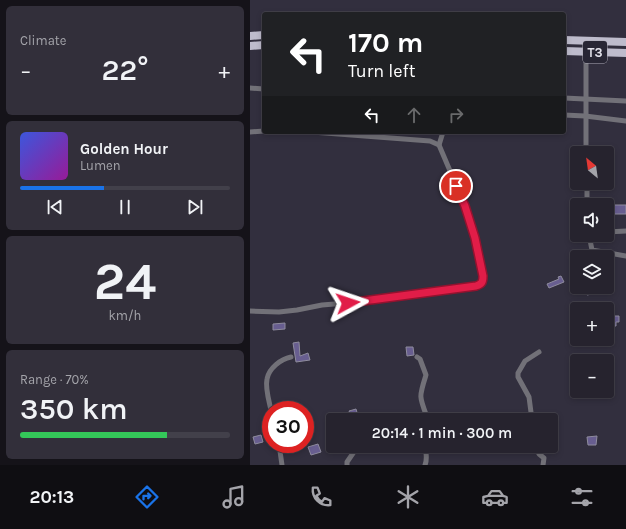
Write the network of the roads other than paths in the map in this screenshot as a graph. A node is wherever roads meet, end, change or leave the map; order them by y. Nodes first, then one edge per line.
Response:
1 (262, 35) edge
2 (250, 36) edge
3 (566, 40) edge
4 (626, 42) edge
5 (262, 45) edge
6 (250, 46) edge
7 (566, 51) edge
8 (586, 52) junction
9 (626, 53) edge
10 (250, 88) edge
11 (262, 88) edge
12 (566, 98) edge
13 (586, 99) junction
14 (626, 101) edge
15 (566, 115) edge
16 (585, 116) junction
17 (626, 121) edge
18 (262, 131) edge
19 (250, 132) edge
20 (349, 134) edge
21 (442, 134) edge
22 (439, 145) junction
23 (586, 146) edge
24 (626, 231) edge
25 (614, 232) edge
26 (590, 242) edge
27 (626, 256) edge
28 (250, 312) edge
29 (540, 352) dead end
30 (292, 357) dead end
31 (417, 357) dead end
32 (270, 401) edge
33 (425, 413) edge
34 (531, 413) edge
35 (280, 453) edge
36 (353, 453) edge
37 (426, 453) edge
38 (538, 453) edge
39 (282, 465) edge
40 (347, 465) edge
41 (425, 465) edge
42 (543, 465) edge

1 - 2 highway
3 - 4 highway, T3
5 - 6 highway
7 - 8 highway, T3
8 - 9 highway, T3
8 - 13 street
10 - 11 street
12 - 13 street
13 - 14 street
13 - 16 street
15 - 16 street
16 - 17 street
16 - 23 street
18 - 19 street
20 - 22 street
21 - 22 street
22 - 28 street
24 - 25 street
26 - 27 street
29 - 34 street
30 - 32 street
31 - 33 street
35 - 39 street
36 - 40 street
37 - 41 street
38 - 42 street

